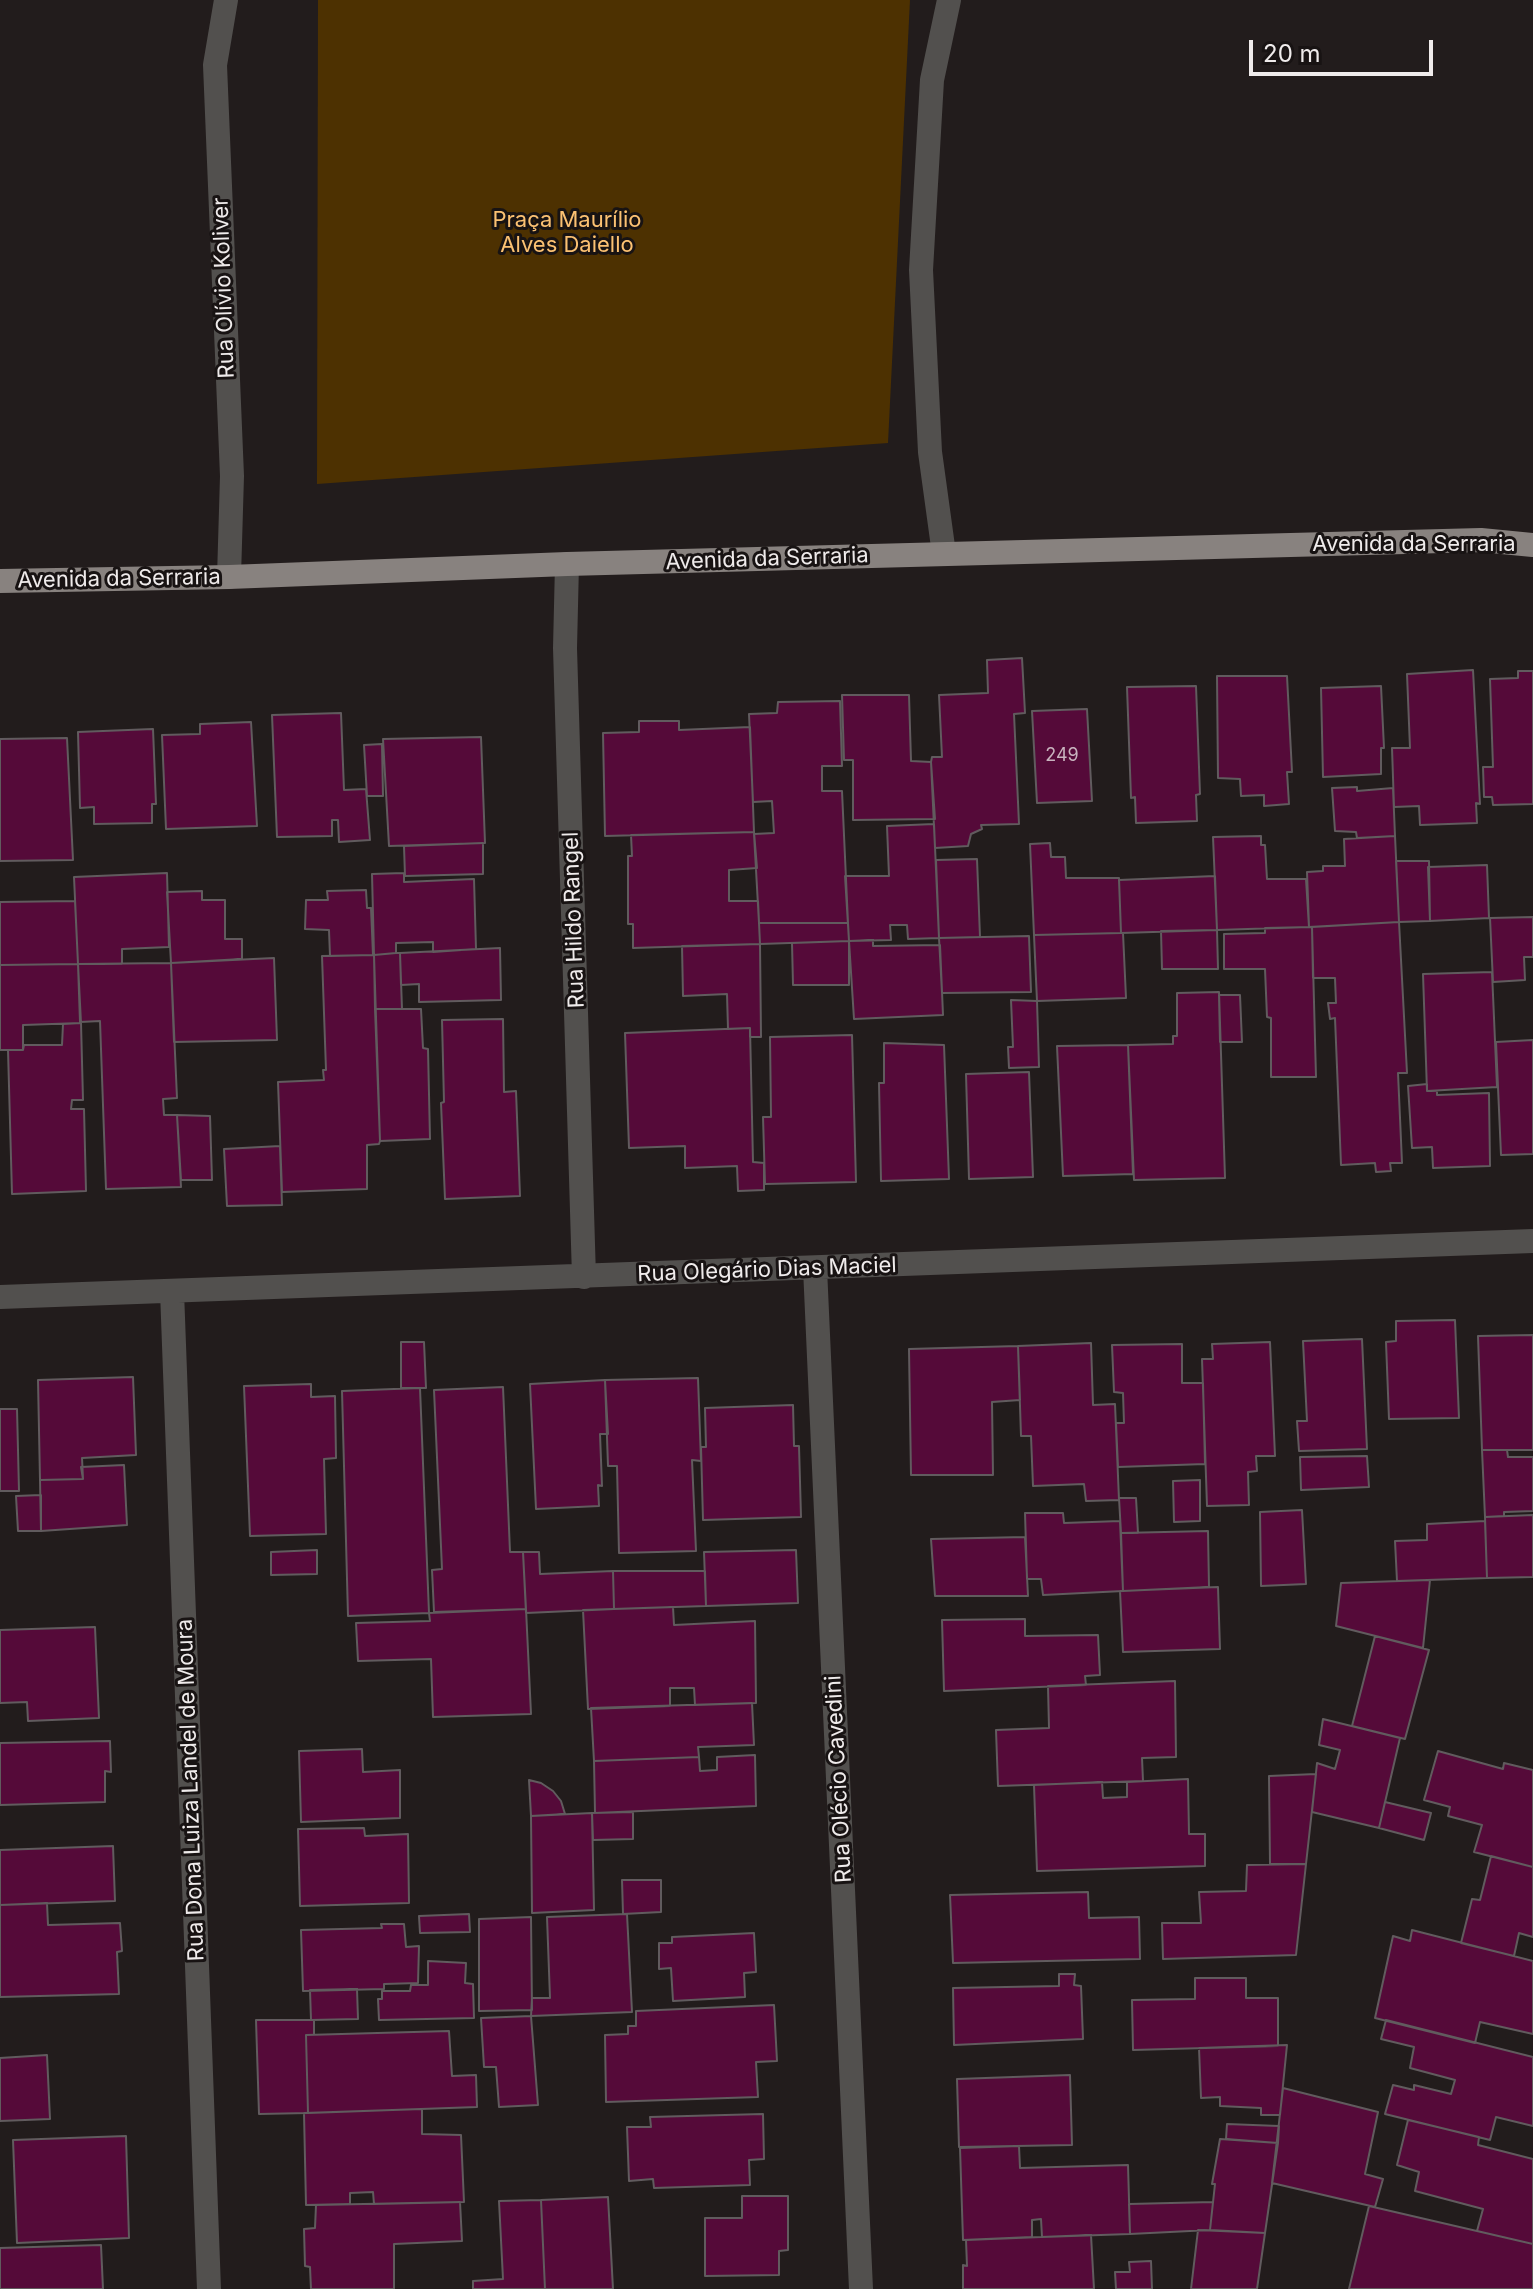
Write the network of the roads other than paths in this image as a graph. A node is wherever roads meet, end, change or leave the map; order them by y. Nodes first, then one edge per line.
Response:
1 (226, 0) edge
2 (949, 0) edge
3 (1533, 545) edge
4 (944, 554) junction
5 (567, 564) junction
6 (229, 577) junction
7 (0, 581) edge
8 (1533, 1241) edge
9 (815, 1268) junction
10 (584, 1277) junction
11 (172, 1291) junction
12 (0, 1297) edge
13 (209, 2289) edge
14 (861, 2289) edge

1 - 6 street, Rua Olívio Koliver
2 - 4 street
3 - 4 main road, Avenida da Serraria
4 - 5 main road, Avenida da Serraria
5 - 6 main road, Avenida da Serraria
5 - 10 street, Rua Hildo Rangel
6 - 7 main road, Avenida da Serraria
8 - 9 street, Rua Olegário Dias Maciel
9 - 10 street, Rua Olegário Dias Maciel
9 - 14 street, Rua Olécio Cavedini
10 - 11 street, Rua Olegário Dias Maciel
11 - 12 street, Rua Olegário Dias Maciel
11 - 13 street, Rua Dona Luiza Landel de Moura

